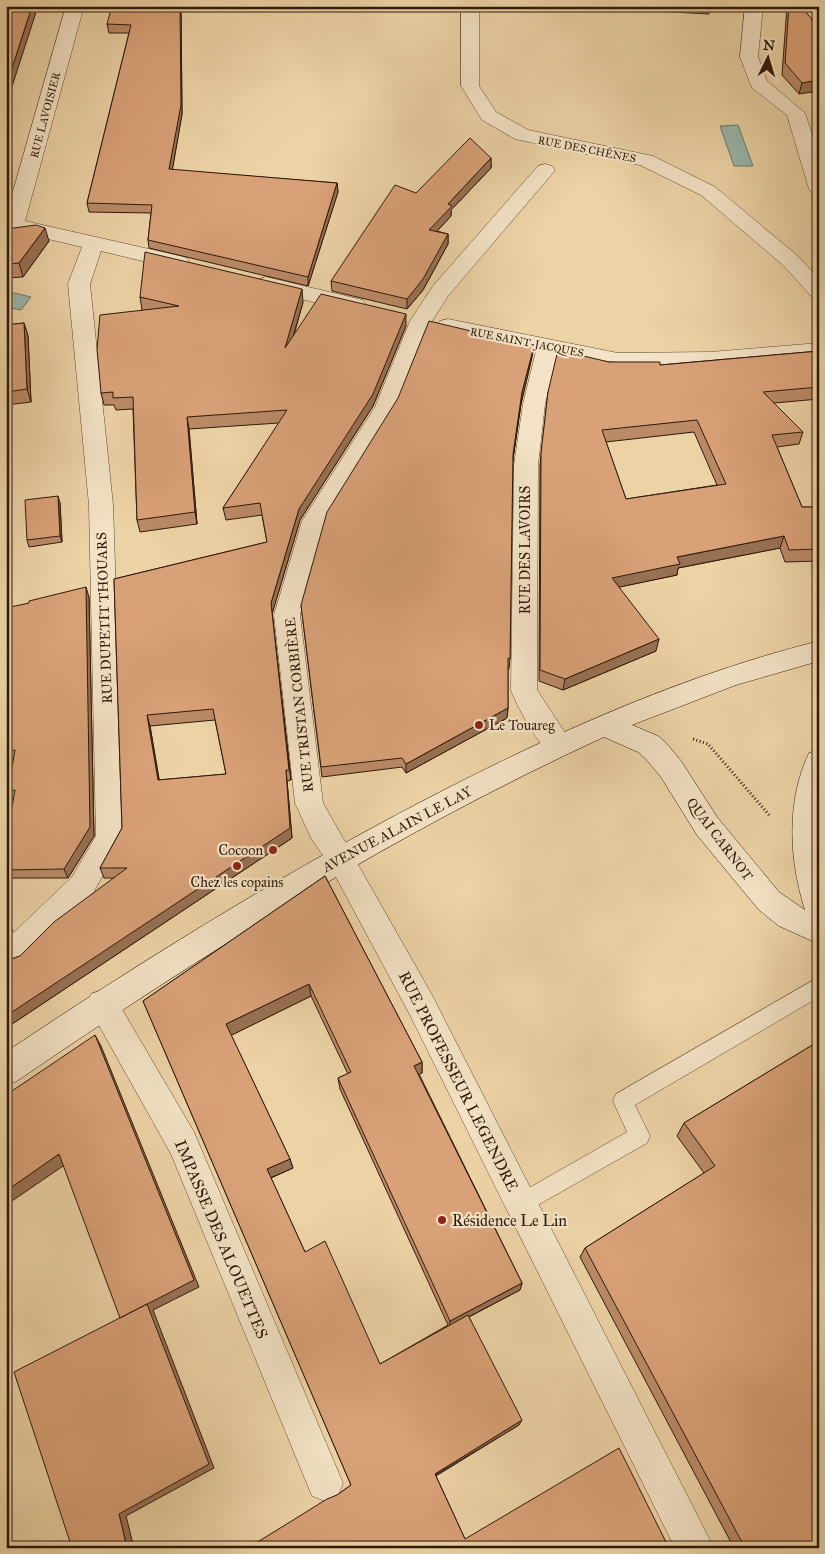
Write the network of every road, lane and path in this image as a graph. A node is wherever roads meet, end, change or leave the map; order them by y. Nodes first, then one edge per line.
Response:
1 (75, 6) edge
2 (470, 6) edge
3 (754, 6) edge
4 (545, 170) dead end
5 (819, 189) edge
6 (10, 223) edge
7 (94, 242) junction
8 (200, 268) edge
9 (248, 279) edge
10 (819, 292) edge
11 (372, 309) edge
12 (411, 318) junction
13 (548, 348) junction
14 (819, 350) edge
15 (819, 651) edge
16 (604, 725) junction
17 (648, 744) junction
18 (559, 745) junction
19 (819, 761) edge
20 (808, 828) junction
21 (340, 858) junction
22 (819, 910) edge
23 (819, 931) edge
24 (6, 956) edge
25 (819, 986) edge
26 (102, 1004) junction
27 (6, 1070) edge
28 (522, 1203) junction
29 (325, 1483) dead end
30 (695, 1548) edge

1 - 6 street, RUE LAVOISIER
2 - 10 street, RUE DES CHÊNES
3 - 5 street
4 - 12 street, RUE TRISTAN CORBIÈRE
6 - 7 street
7 - 8 street
7 - 24 street, RUE DUPETIT THOUARS
9 - 11 street
12 - 13 street, RUE SAINT-JACQUES
12 - 21 street, RUE TRISTAN CORBIÈRE
13 - 14 street, RUE SAINT-JACQUES
13 - 18 street, RUE DES LAVOIRS
15 - 16 street, AVENUE ALAIN LE LAY
16 - 17 street, QUAI CARNOT
16 - 18 street, AVENUE ALAIN LE LAY
17 - 20 path
17 - 23 street, QUAI CARNOT
18 - 21 street, AVENUE ALAIN LE LAY
19 - 20 street
20 - 22 street
21 - 26 street, AVENUE ALAIN LE LAY
21 - 28 street, RUE PROFESSEUR LEGENDRE
25 - 28 lane
26 - 27 street, AVENUE ALAIN LE LAY
26 - 29 street, IMPASSE DES ALOUETTES
28 - 30 street, RUE PROFESSEUR LEGENDRE

